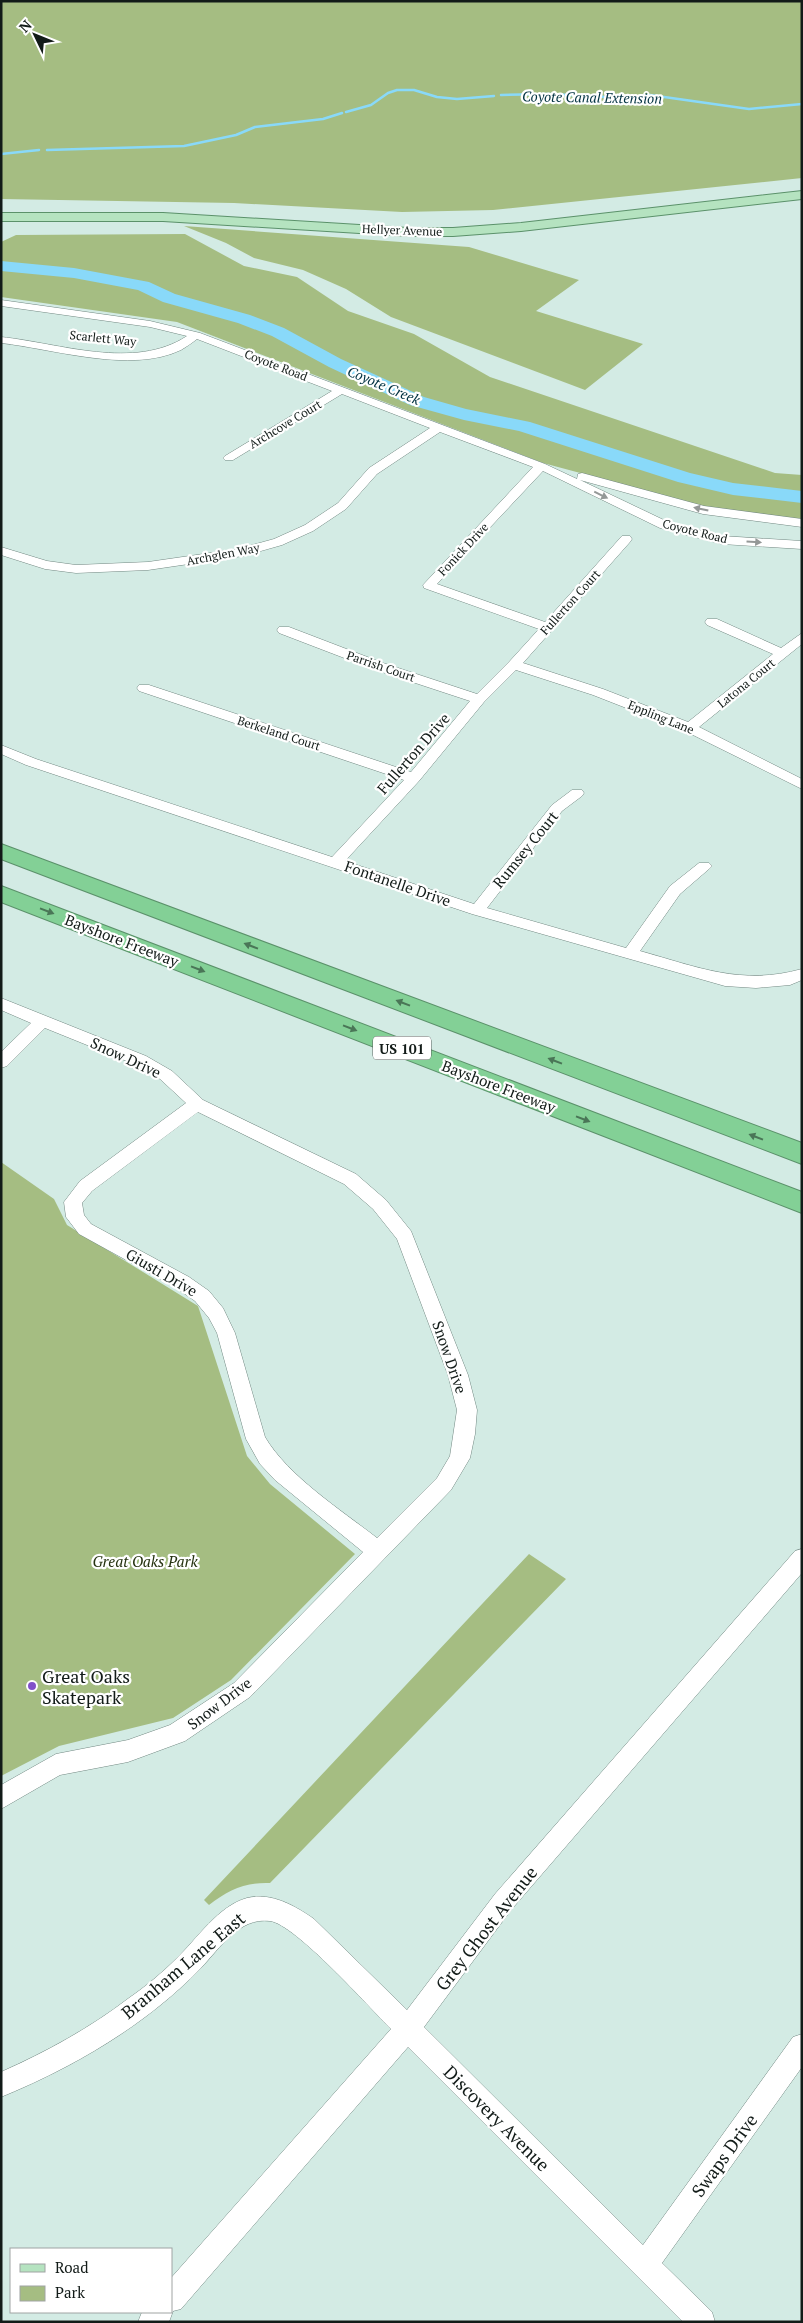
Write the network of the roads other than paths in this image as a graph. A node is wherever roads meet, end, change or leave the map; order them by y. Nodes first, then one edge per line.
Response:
1 (802, 188) edge
2 (802, 195) edge
3 (735, 199) junction
4 (1, 209) edge
5 (1, 217) edge
6 (367, 226) junction
7 (1, 303) edge
8 (196, 335) junction
9 (1, 340) edge
10 (341, 390) junction
11 (439, 427) junction
12 (229, 458) dead end
13 (541, 466) junction
14 (802, 523) edge
15 (626, 539) dead end
16 (802, 546) edge
17 (1, 551) edge
18 (712, 622) dead end
19 (547, 627) junction
20 (284, 630) dead end
21 (802, 637) edge
22 (782, 653) junction
23 (514, 665) junction
24 (144, 688) dead end
25 (479, 699) junction
26 (690, 728) junction
27 (1, 749) edge
28 (414, 778) junction
29 (802, 785) edge
30 (577, 793) dead end
31 (1, 851) edge
32 (336, 862) junction
33 (704, 866) dead end
34 (1, 893) edge
35 (477, 910) junction
36 (630, 954) junction
37 (802, 974) edge
38 (1, 1004) edge
39 (44, 1021) junction
40 (1, 1062) edge
41 (197, 1104) junction
42 (802, 1154) edge
43 (802, 1204) edge
44 (377, 1551) junction
45 (802, 1558) edge
46 (1, 1798) edge
47 (290, 1916) joint
48 (407, 2029) junction
49 (802, 2046) edge
50 (1, 2085) edge
51 (645, 2265) junction
52 (172, 2298) edge
53 (702, 2322) edge

1 - 3 main road, Hellyer Avenue
2 - 3 main road, Hellyer Avenue
3 - 6 main road, Hellyer Avenue
4 - 6 main road, Hellyer Avenue
5 - 6 main road, Hellyer Avenue
7 - 8 street, Coyote Road
8 - 9 street, Scarlett Way
8 - 10 street, Coyote Road
10 - 11 street, Coyote Road
10 - 12 street, Archcove Court
11 - 13 street, Coyote Road
11 - 17 street, Archglen Way
14 -> 13 street, Coyote Road
13 -> 16 street, Coyote Road
13 - 19 street, Fonick Drive
15 - 19 street, Fullerton Court
18 - 22 street
19 - 23 street, Fullerton Court
20 - 25 street, Parrish Court
21 - 22 street, Latona Court
22 - 26 street, Latona Court
23 - 25 street, Fullerton Drive
23 - 26 street, Eppling Lane
24 - 28 street, Berkeland Court
25 - 28 street, Fullerton Drive
26 - 29 street, Eppling Lane
27 - 32 street, Fontanelle Drive
28 - 32 street, Fullerton Drive
30 - 35 street, Rumsey Court
42 -> 31 highway, US 101
32 - 35 street, Fontanelle Drive
33 - 36 street
34 -> 43 highway, Bayshore Freeway / US 101
35 - 36 street, Fontanelle Drive
36 - 37 street, Fontanelle Drive
38 - 39 street, Snow Drive
39 - 40 street
39 - 41 street, Snow Drive
41 - 44 street, Snow Drive
41 - 44 street, Giusti Drive
44 - 46 street, Snow Drive
45 - 48 street, Grey Ghost Avenue
47 - 48 street, Discovery Avenue
47 - 50 street, Branham Lane East
48 - 51 street, Discovery Avenue
48 - 52 street, Grey Ghost Avenue
49 - 51 street, Swaps Drive
51 - 53 street, Discovery Avenue

